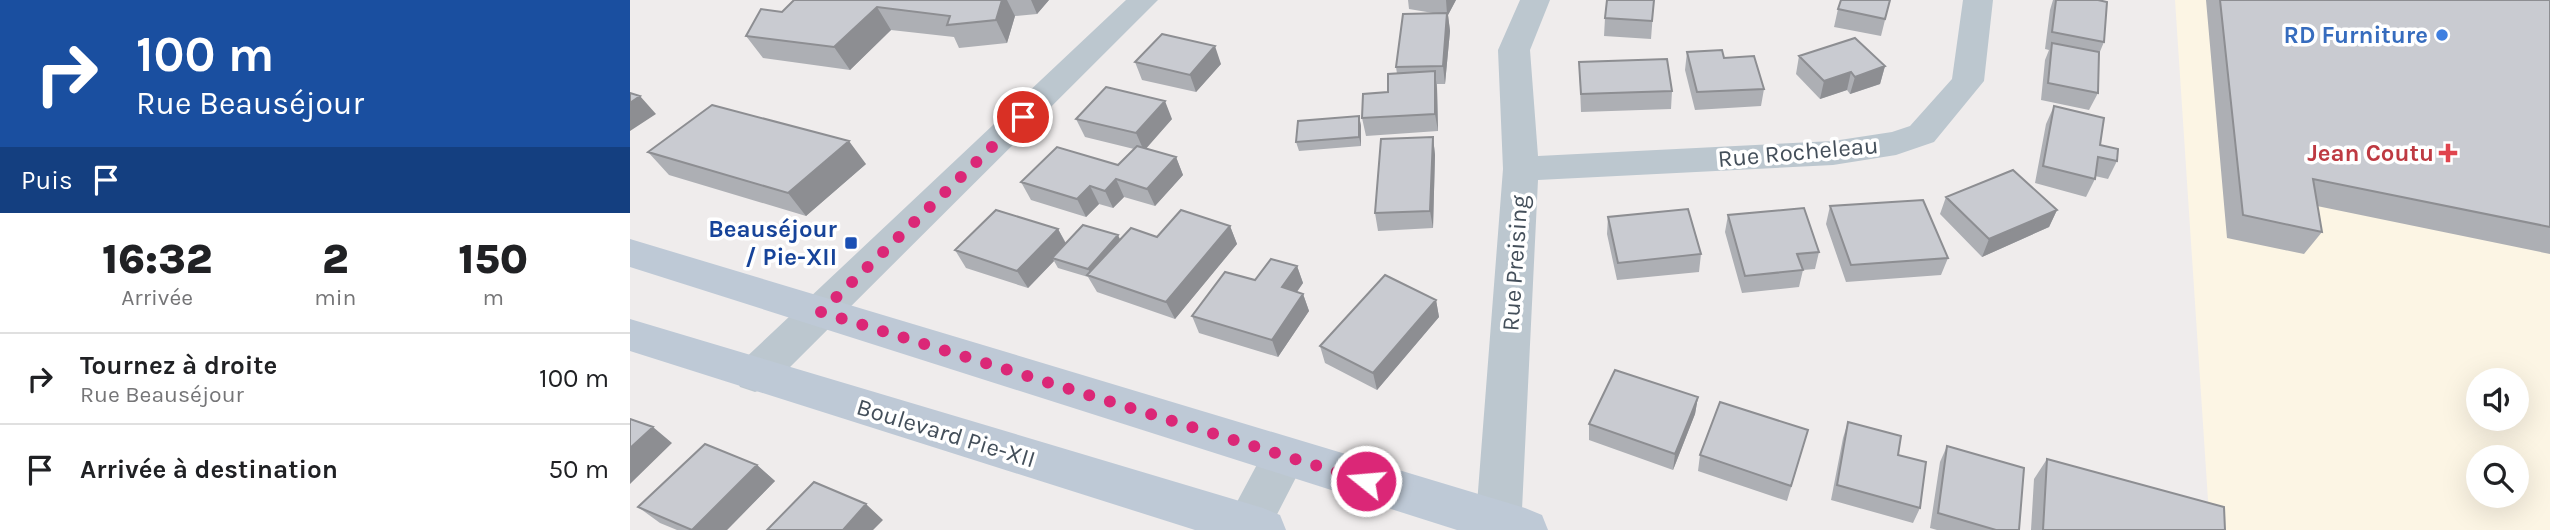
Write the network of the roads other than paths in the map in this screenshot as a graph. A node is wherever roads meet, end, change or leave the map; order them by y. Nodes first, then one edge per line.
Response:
1 (1143, 0) edge
2 (1535, 0) edge
3 (1978, 0) edge
4 (1521, 169) junction
5 (630, 253) edge
6 (821, 312) junction
7 (630, 335) edge
8 (755, 376) junction
9 (1285, 456) junction
10 (1507, 527) edge
11 (1252, 528) edge

1 - 6 street
2 - 4 street, Rue Preising
3 - 4 street, Rue Rocheleau
4 - 10 street, Rue Preising
5 - 6 street
6 - 8 street
6 - 9 street
7 - 8 street, Boulevard Pie-XII
8 - 11 street, Boulevard Pie-XII
9 - 10 street
9 - 11 street

